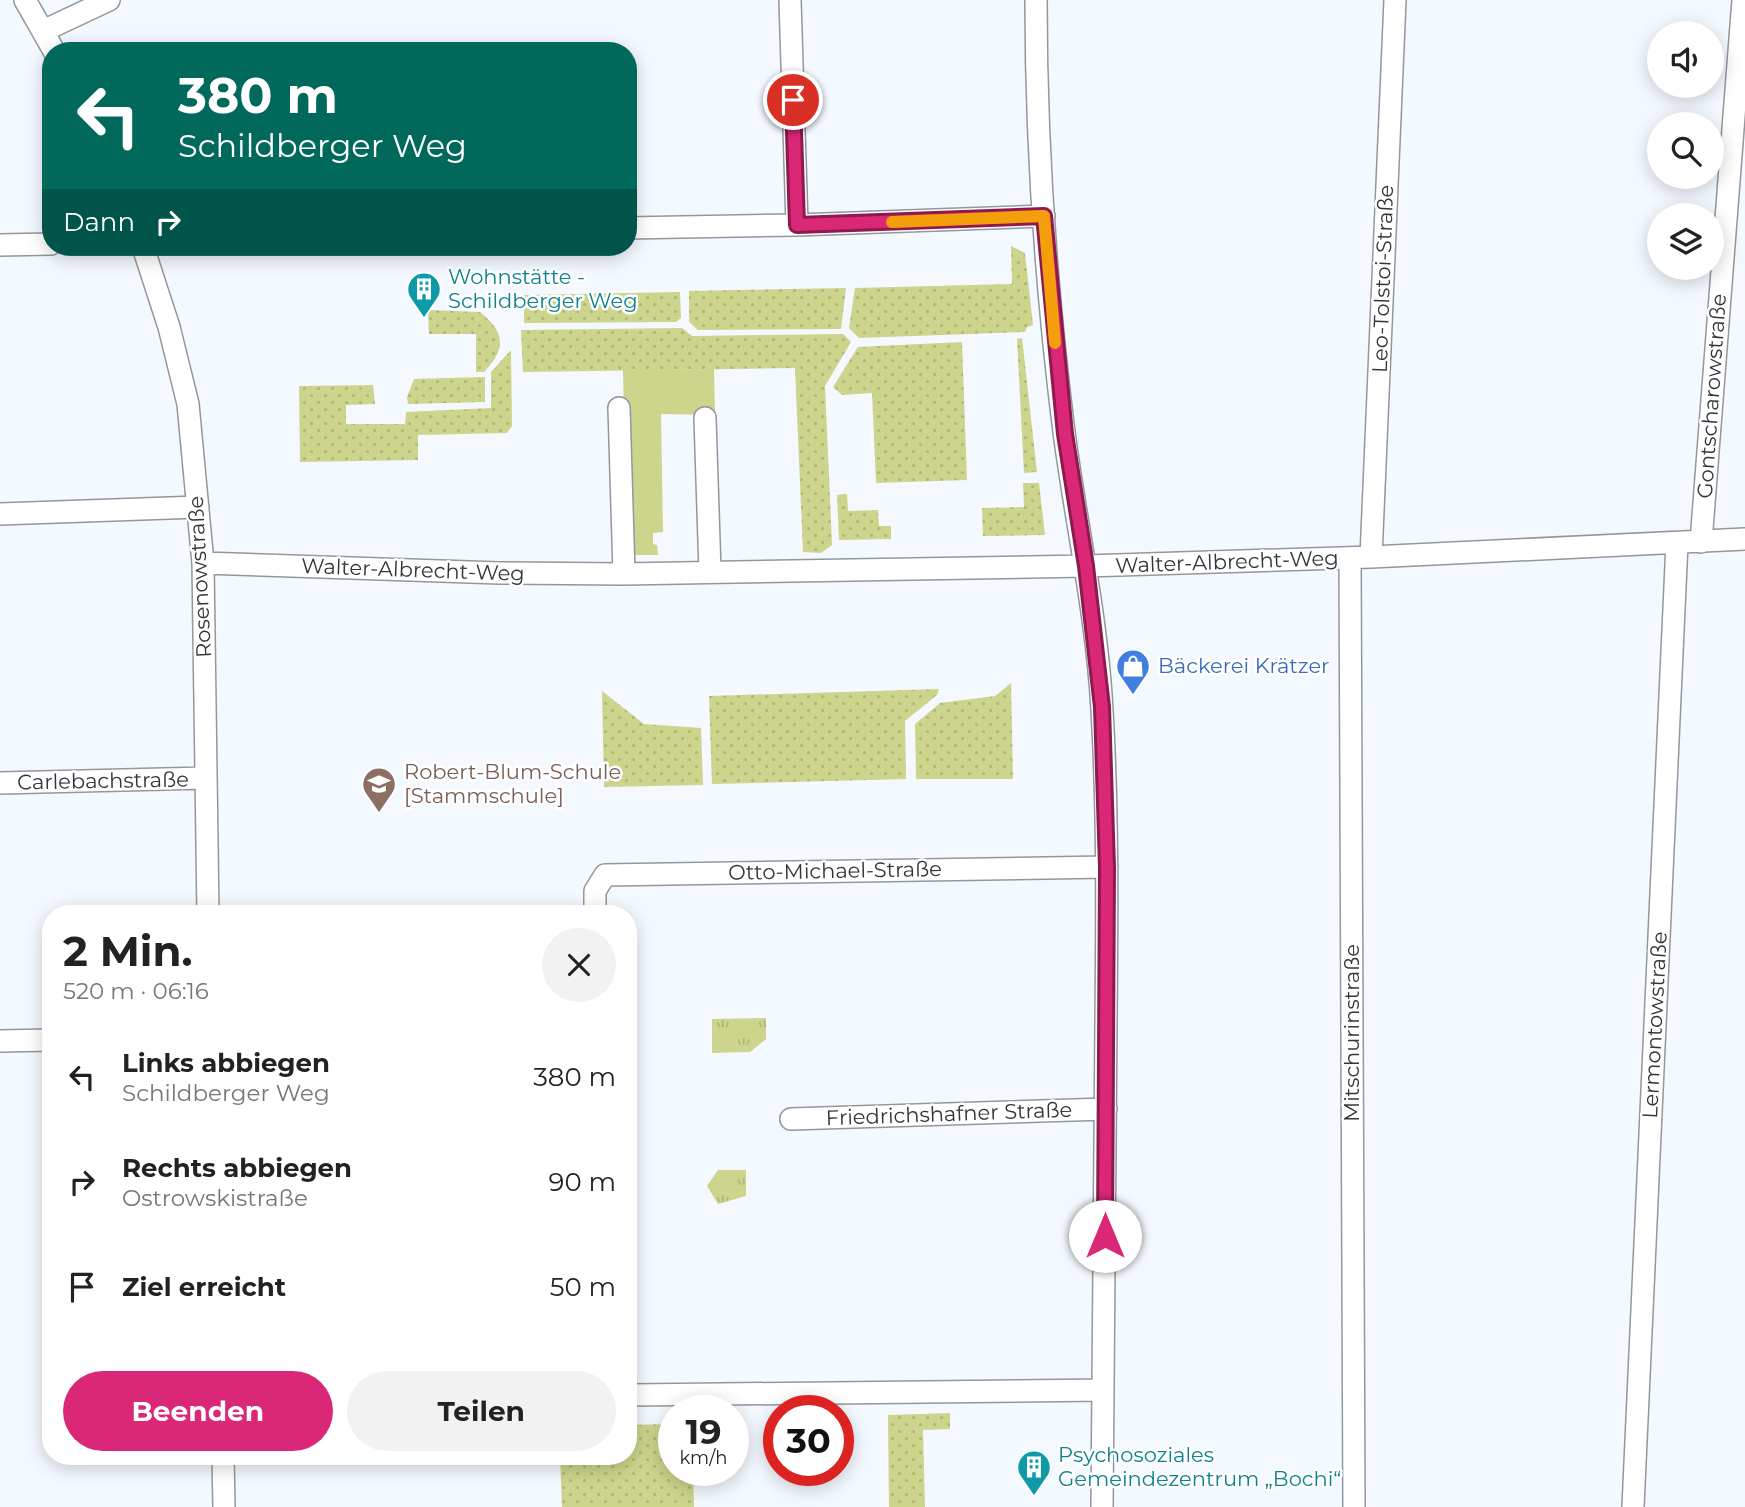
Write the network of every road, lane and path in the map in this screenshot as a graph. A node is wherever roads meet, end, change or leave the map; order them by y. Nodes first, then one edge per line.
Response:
1 (25, 0) edge
2 (109, 0) edge
3 (790, 0) edge
4 (1036, 0) edge
5 (1395, 0) edge
6 (1743, 0) edge
7 (43, 30) junction
8 (49, 42) edge
9 (1044, 216) junction
10 (797, 225) junction
11 (637, 228) edge
12 (42, 244) edge
13 (0, 245) edge
14 (146, 256) edge
15 (619, 408) dead end
16 (705, 418) dead end
17 (198, 507) junction
18 (0, 514) edge
19 (1745, 539) edge
20 (1701, 542) junction
21 (1677, 543) junction
22 (1371, 557) junction
23 (1350, 558) junction
24 (203, 563) junction
25 (1086, 566) junction
26 (710, 572) junction
27 (624, 574) junction
28 (205, 778) junction
29 (0, 783) edge
30 (1107, 867) junction
31 (208, 905) edge
32 (595, 905) edge
33 (42, 1040) edge
34 (0, 1041) edge
35 (1106, 1109) junction
36 (791, 1119) dead end
37 (1103, 1390) junction
38 (637, 1395) edge
39 (223, 1465) edge
40 (225, 1507) edge
41 (1102, 1507) edge
42 (1354, 1507) edge
43 (1633, 1507) edge

1 - 7 street
2 - 7 street
3 - 10 street
4 - 9 street
5 - 22 street, Leo-Tolstoi-Straße
6 - 20 street, Gontscharowstraße
7 - 8 street
9 - 10 street
9 - 25 street
10 - 11 street
12 - 13 street
14 - 17 street, Rosenowstraße
15 - 27 street
16 - 26 street
17 - 18 street
17 - 24 street, Rosenowstraße
19 - 20 street, Walter-Albrecht-Weg
20 - 21 street, Walter-Albrecht-Weg
21 - 22 street, Walter-Albrecht-Weg
21 - 43 street, Lermontowstraße
22 - 23 street, Walter-Albrecht-Weg
23 - 25 street, Walter-Albrecht-Weg
23 - 42 street, Mitschurinstraße
24 - 27 street, Walter-Albrecht-Weg
24 - 28 street, Rosenowstraße
25 - 26 street, Walter-Albrecht-Weg
25 - 30 street
26 - 27 street, Walter-Albrecht-Weg
28 - 29 street, Carlebachstraße
28 - 31 street, Rosenowstraße
30 - 32 street, Otto-Michael-Straße
30 - 35 street
33 - 34 street
35 - 36 street, Friedrichshafner Straße
35 - 37 street
37 - 38 street
37 - 41 street
39 - 40 street

